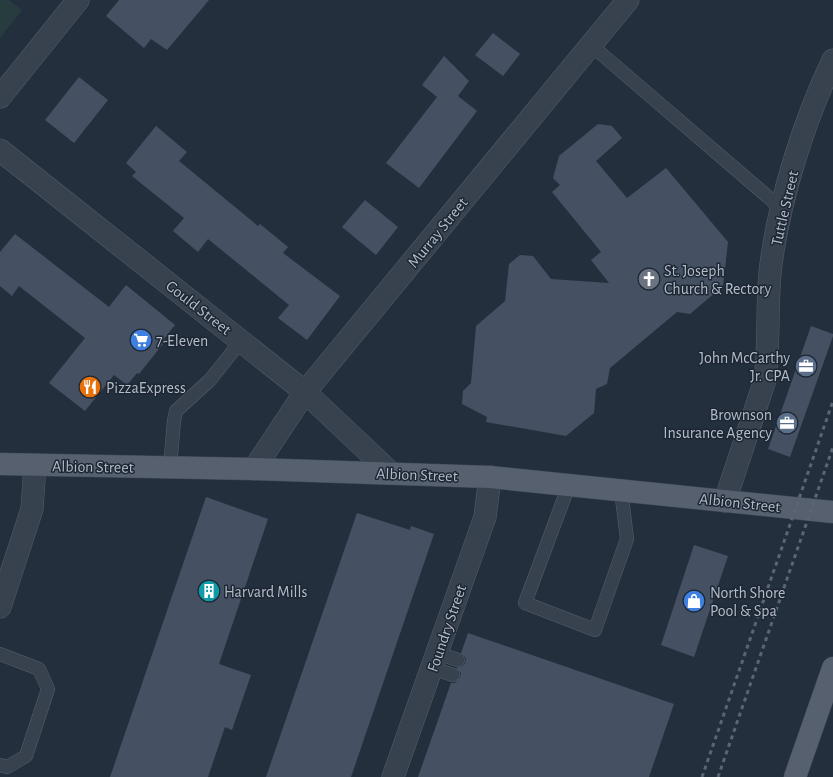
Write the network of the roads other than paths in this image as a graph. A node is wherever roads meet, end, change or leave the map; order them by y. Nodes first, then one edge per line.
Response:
1 (78, 0) edge
2 (628, 0) edge
3 (591, 45) junction
4 (833, 60) edge
5 (0, 97) edge
6 (0, 150) edge
7 (782, 209) junction
8 (241, 341) junction
9 (305, 392) junction
10 (0, 464) edge
11 (35, 465) junction
12 (170, 467) junction
13 (254, 469) junction
14 (391, 473) junction
15 (490, 477) junction
16 (569, 485) junction
17 (621, 490) junction
18 (725, 500) junction
19 (833, 512) edge
20 (0, 607) edge
21 (0, 654) edge
22 (434, 660) junction
23 (458, 660) dead end
24 (453, 675) dead end
25 (832, 675) edge
26 (0, 766) edge
27 (393, 777) edge
28 (795, 777) edge

1 - 5 street
2 - 3 street, Murray Street
3 - 7 lane
3 - 9 street, Murray Street
4 - 7 street, Tuttle Street
6 - 8 street, Gould Street
7 - 18 street, Tuttle Street
8 - 9 street, Gould Street
8 - 12 lane
9 - 13 street, Murray Street
9 - 14 street, Gould Street
10 - 11 main road, Albion Street
11 - 12 main road, Albion Street
11 - 20 street
12 - 13 main road, Albion Street
13 - 14 main road, Albion Street
14 - 15 main road, Albion Street
15 - 16 main road, Albion Street
15 - 22 street, Foundry Street
16 - 17 main road, Albion Street
16 - 17 lane
17 - 18 main road, Albion Street
18 - 19 main road, Albion Street
21 - 26 lane
22 - 23 lane
22 - 24 lane
22 - 27 street, Foundry Street
25 - 28 main road

